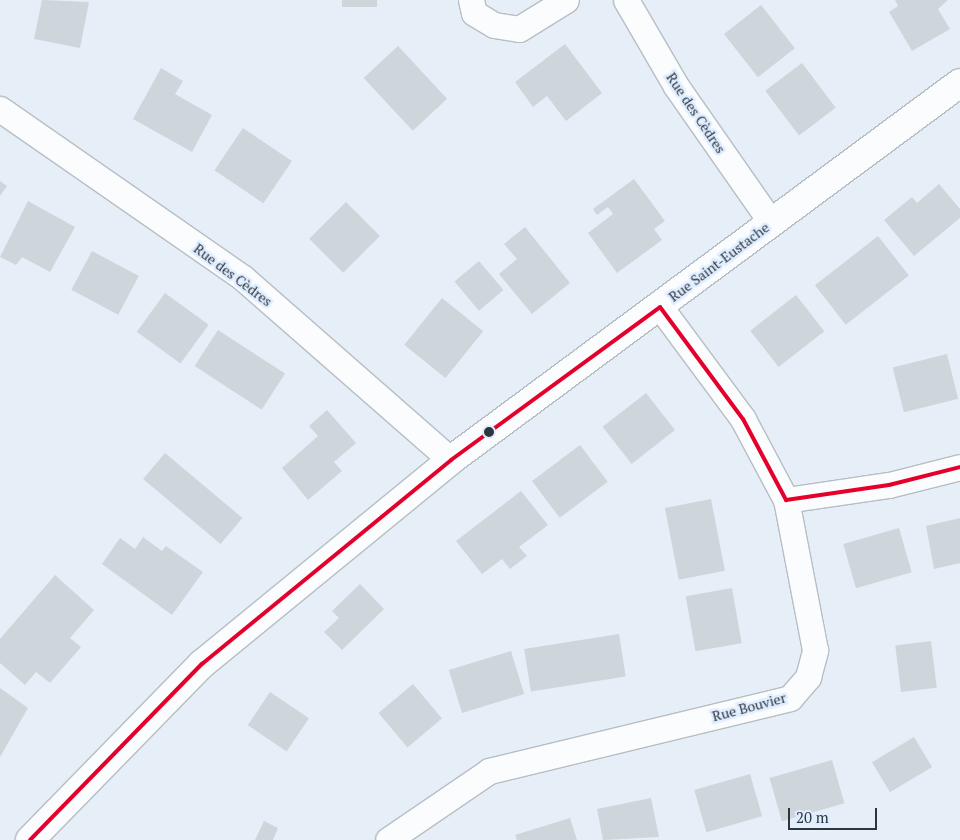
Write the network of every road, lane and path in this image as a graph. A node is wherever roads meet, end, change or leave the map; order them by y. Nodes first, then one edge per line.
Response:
1 (471, 0) edge
2 (566, 0) edge
3 (626, 0) edge
4 (960, 83) edge
5 (0, 109) edge
6 (772, 222) junction
7 (660, 307) junction
8 (451, 460) junction
9 (960, 467) edge
10 (786, 500) junction
11 (30, 840) edge
12 (388, 840) edge

1 - 2 street
3 - 6 street, Rue des Cèdres
4 - 6 street, Rue Saint-Eustache
5 - 8 street, Rue des Cèdres
6 - 7 street, Rue Saint-Eustache
7 - 8 street, Rue Saint-Eustache
7 - 10 street, Rue Bouvier
8 - 11 street, Rue Saint-Eustache
9 - 10 street
10 - 12 street, Rue Bouvier

